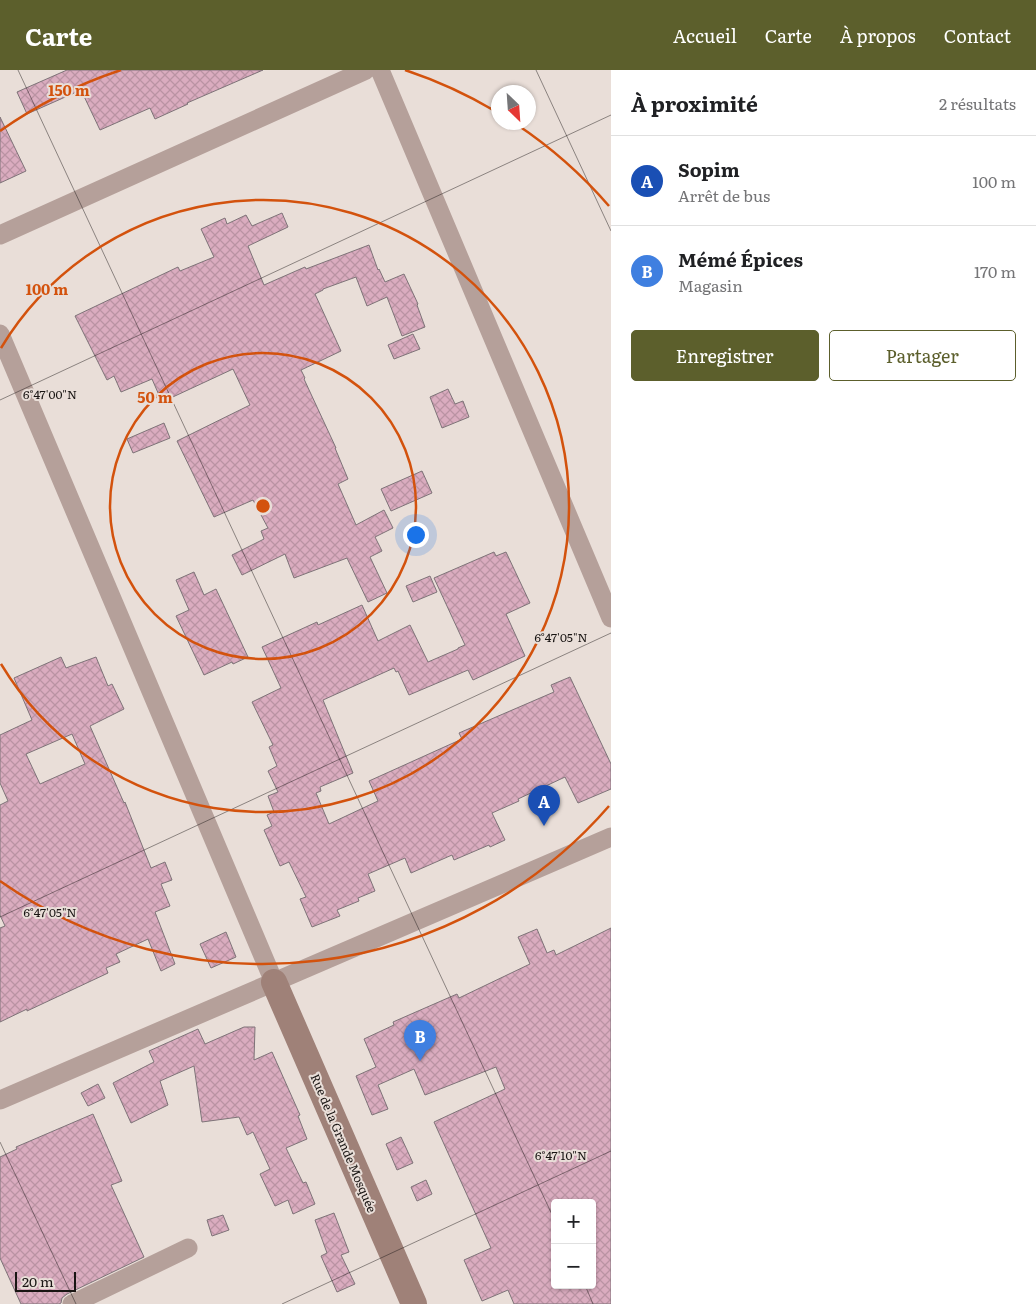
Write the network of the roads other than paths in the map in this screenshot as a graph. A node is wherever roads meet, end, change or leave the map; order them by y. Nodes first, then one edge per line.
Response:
1 (366, 70) edge
2 (380, 70) edge
3 (0, 235) edge
4 (0, 334) edge
5 (611, 618) edge
6 (611, 837) edge
7 (274, 982) junction
8 (0, 1100) edge
9 (188, 1248) dead end
10 (72, 1304) edge
11 (414, 1304) edge

1 - 3 street
2 - 5 street
4 - 7 street
6 - 7 street
7 - 8 street
7 - 11 street, Rue de la Grande Mosquée
9 - 10 street

